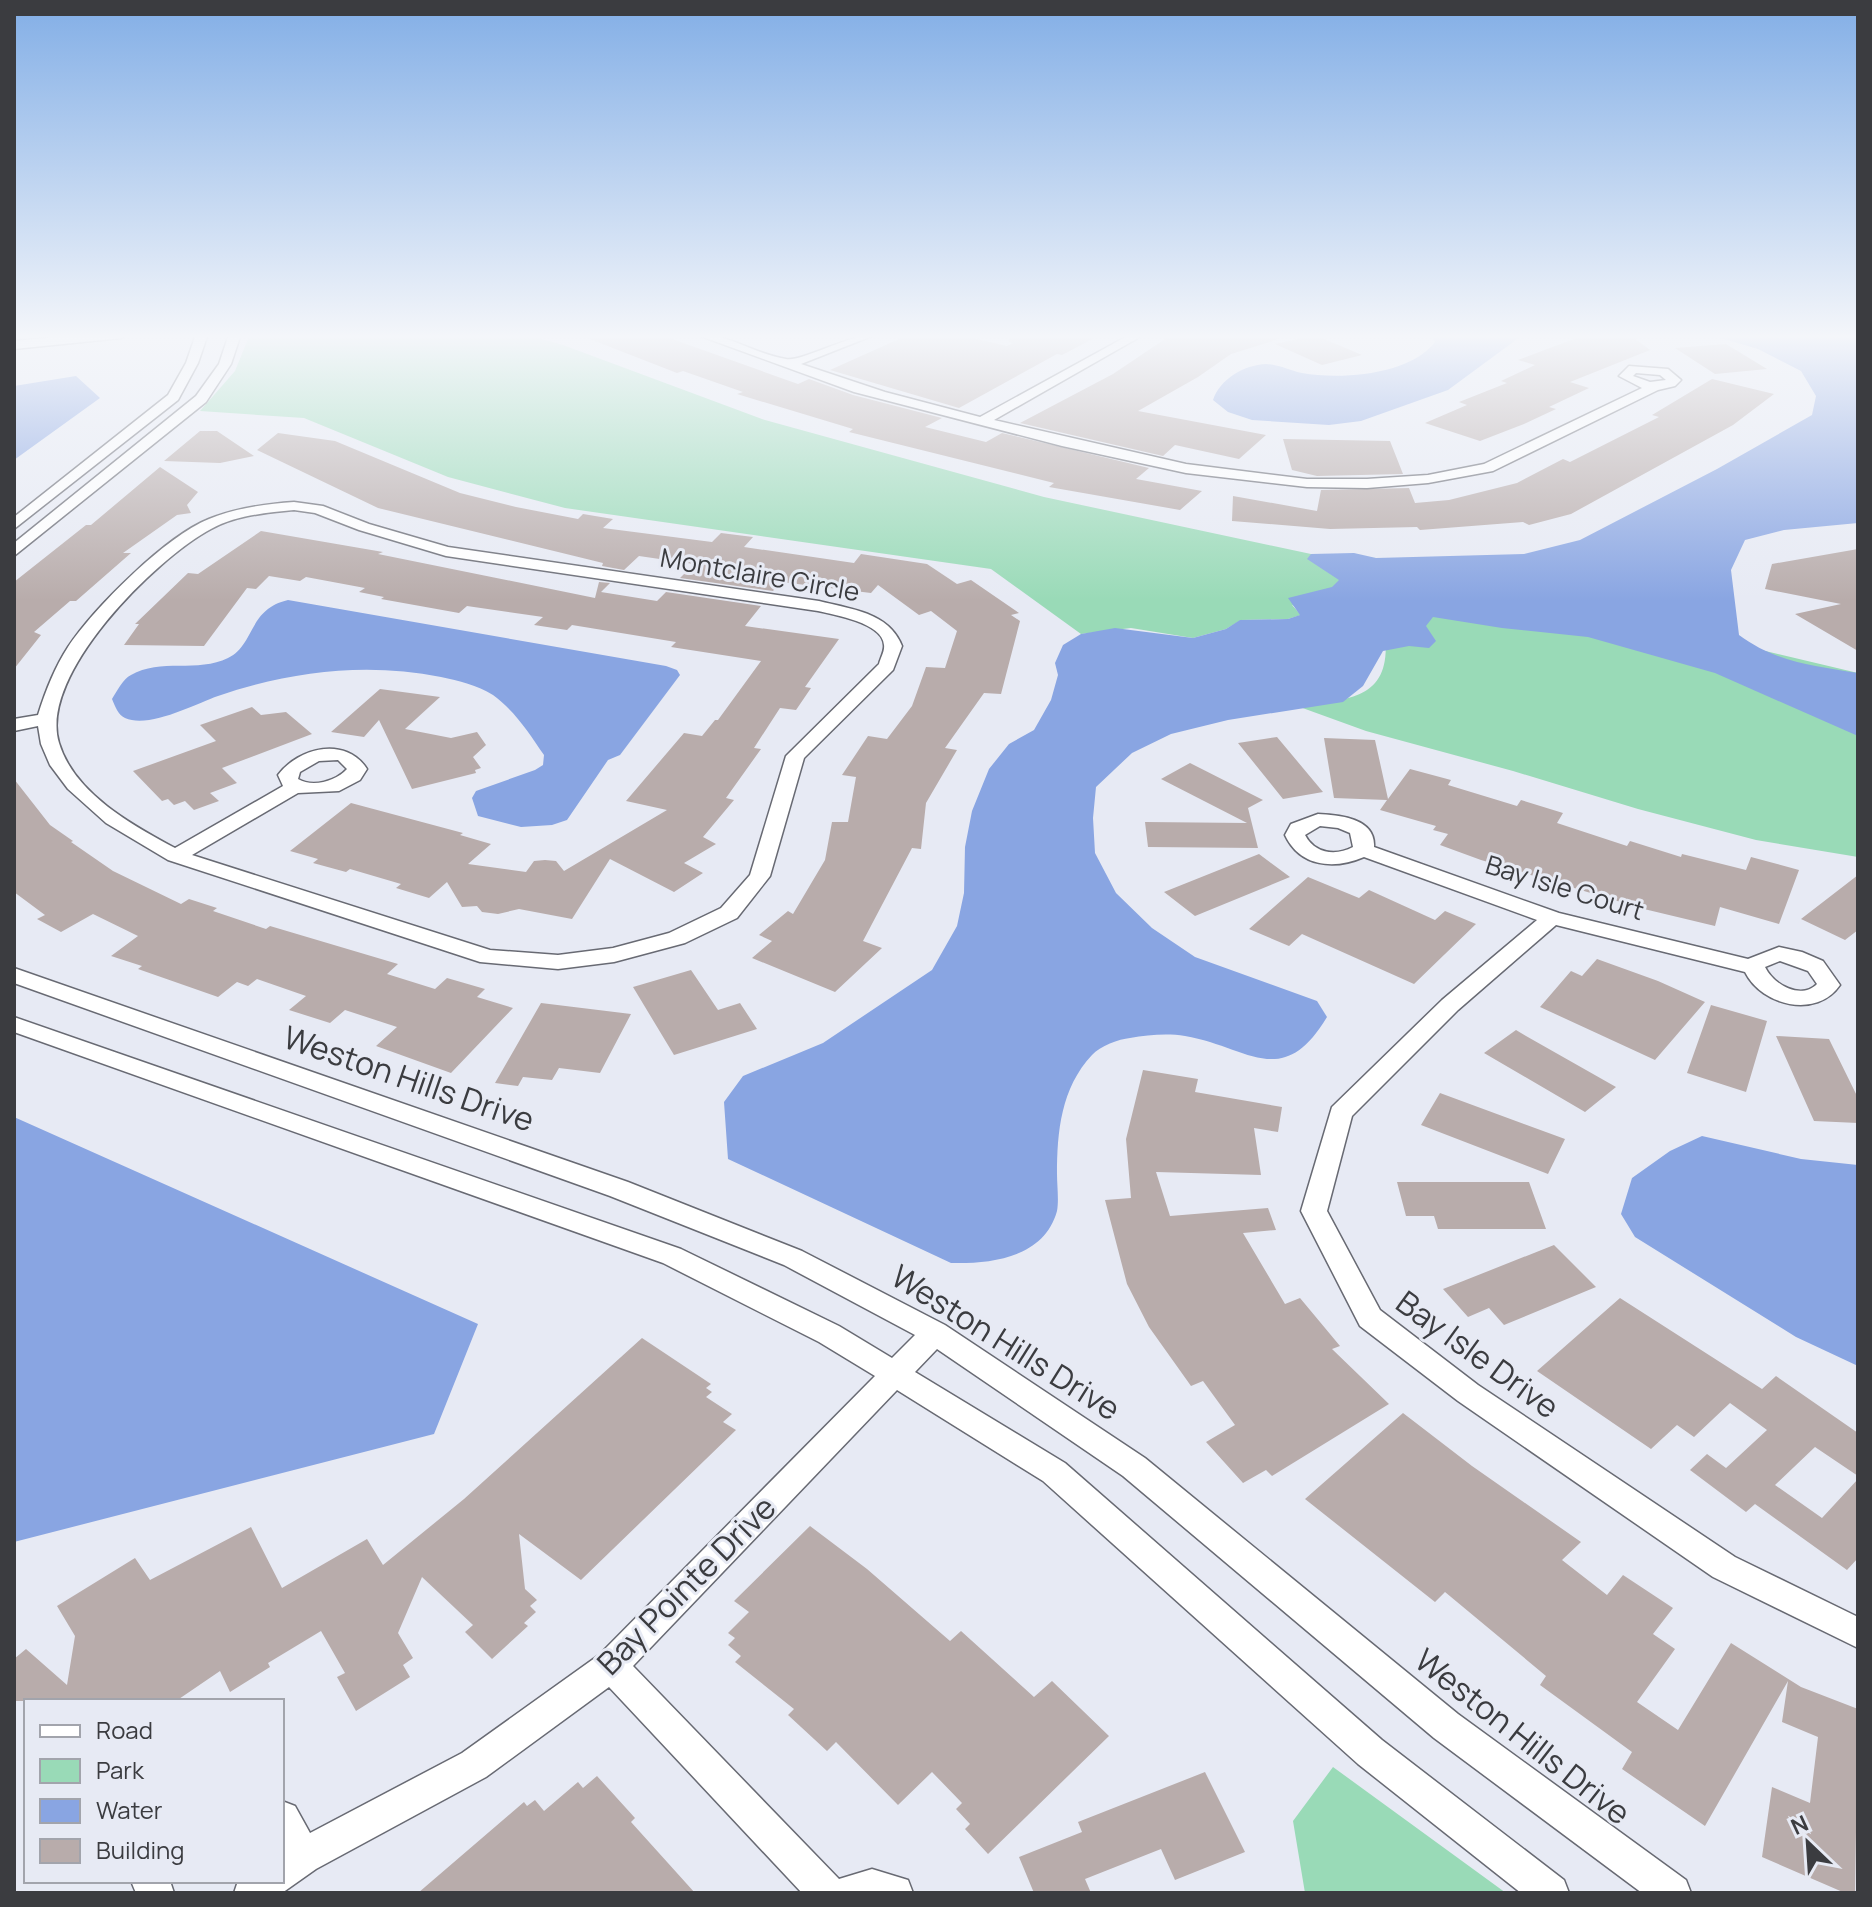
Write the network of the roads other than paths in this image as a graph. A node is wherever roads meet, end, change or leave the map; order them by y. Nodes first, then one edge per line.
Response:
1 (140, 423) edge
2 (171, 423) edge
3 (991, 423) edge
4 (1580, 423) edge
5 (14, 524) edge
6 (14, 551) edge
7 (45, 719) junction
8 (14, 725) edge
9 (296, 786) dead end
10 (1363, 850) dead end
11 (175, 856) junction
12 (1552, 918) junction
13 (1754, 967) dead end
14 (14, 975) edge
15 (14, 1024) edge
16 (935, 1333) junction
17 (893, 1373) junction
18 (1858, 1633) edge
19 (611, 1666) junction
20 (284, 1827) edge
21 (293, 1864) edge
22 (827, 1893) edge
23 (850, 1893) edge
24 (895, 1893) edge
25 (1551, 1893) edge
26 (1673, 1893) edge

1 - 5 street
2 - 6 street
3 - 4 street
7 - 8 street
7 - 11 street, Montclaire Circle
7 - 11 street, Montclaire Circle
9 - 11 street
10 - 12 street, Bay Isle Court
12 - 13 street, Bay Isle Court
12 - 18 street, Bay Isle Drive
14 - 16 street, Weston Hills Drive
15 - 17 street
16 - 17 street, Bay Pointe Drive
16 - 26 street, Weston Hills Drive
17 - 19 street, Bay Pointe Drive
17 - 25 street
19 - 21 street, Bay Pointe Drive
19 - 22 street
20 - 21 street
23 - 24 street

